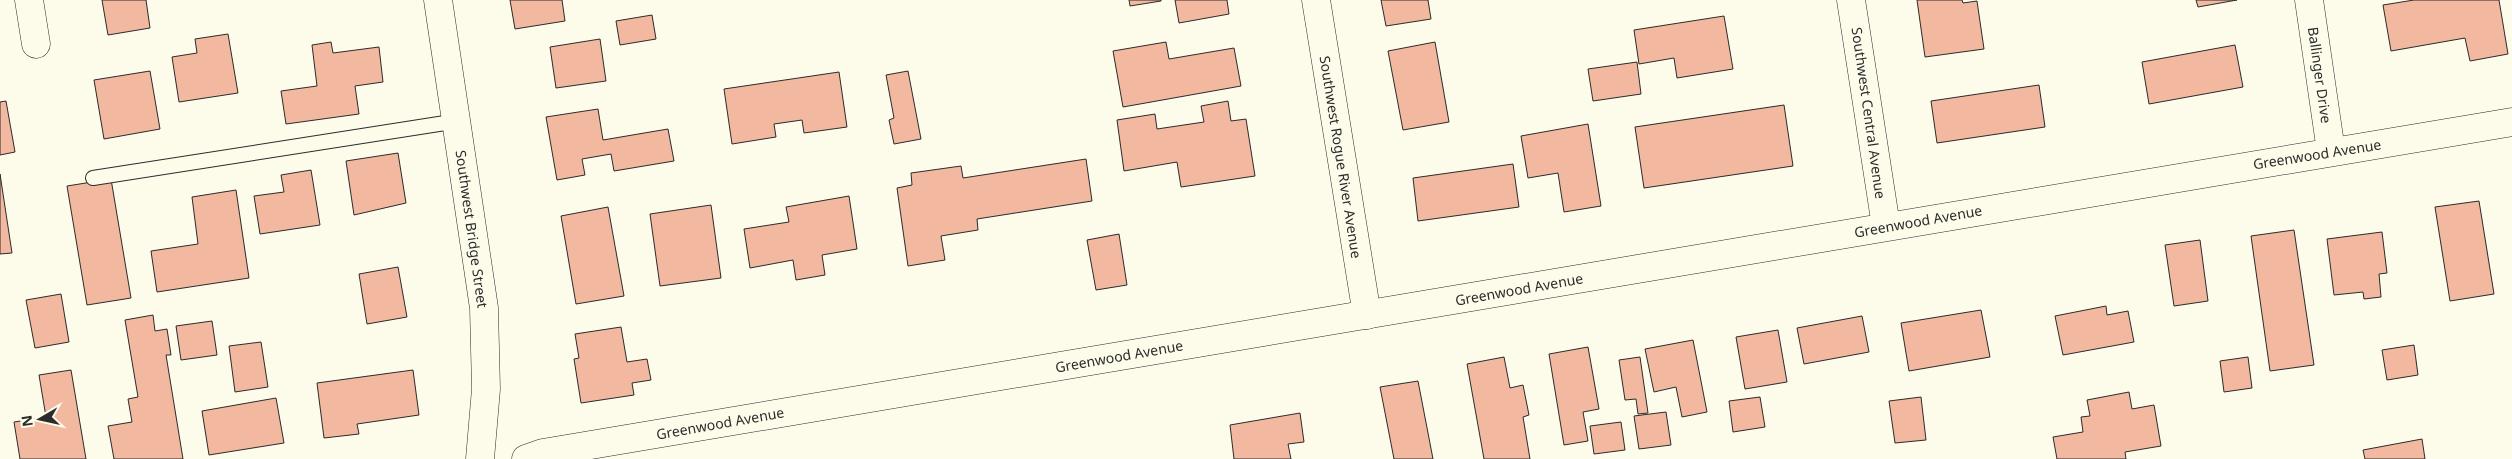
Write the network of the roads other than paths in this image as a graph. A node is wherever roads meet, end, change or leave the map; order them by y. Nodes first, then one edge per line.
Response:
1 (29, 0) edge
2 (438, 0) edge
3 (1316, 0) edge
4 (1851, 0) edge
5 (2309, 0) edge
6 (36, 44) dead end
7 (458, 121) junction
8 (2512, 122) edge
9 (2332, 151) junction
10 (93, 178) dead end
11 (1886, 226) junction
12 (1366, 315) junction
13 (480, 459) edge
14 (526, 459) edge

1 - 6 street
2 - 7 street, Southwest Bridge Street
3 - 12 street, Southwest Rogue River Avenue
4 - 11 street, Southwest Central Avenue
5 - 9 street, Ballinger Drive
7 - 10 lane
7 - 13 street, Southwest Bridge Street
8 - 9 street, Greenwood Avenue
9 - 11 street, Greenwood Avenue
11 - 12 street, Greenwood Avenue
12 - 14 street, Greenwood Avenue

